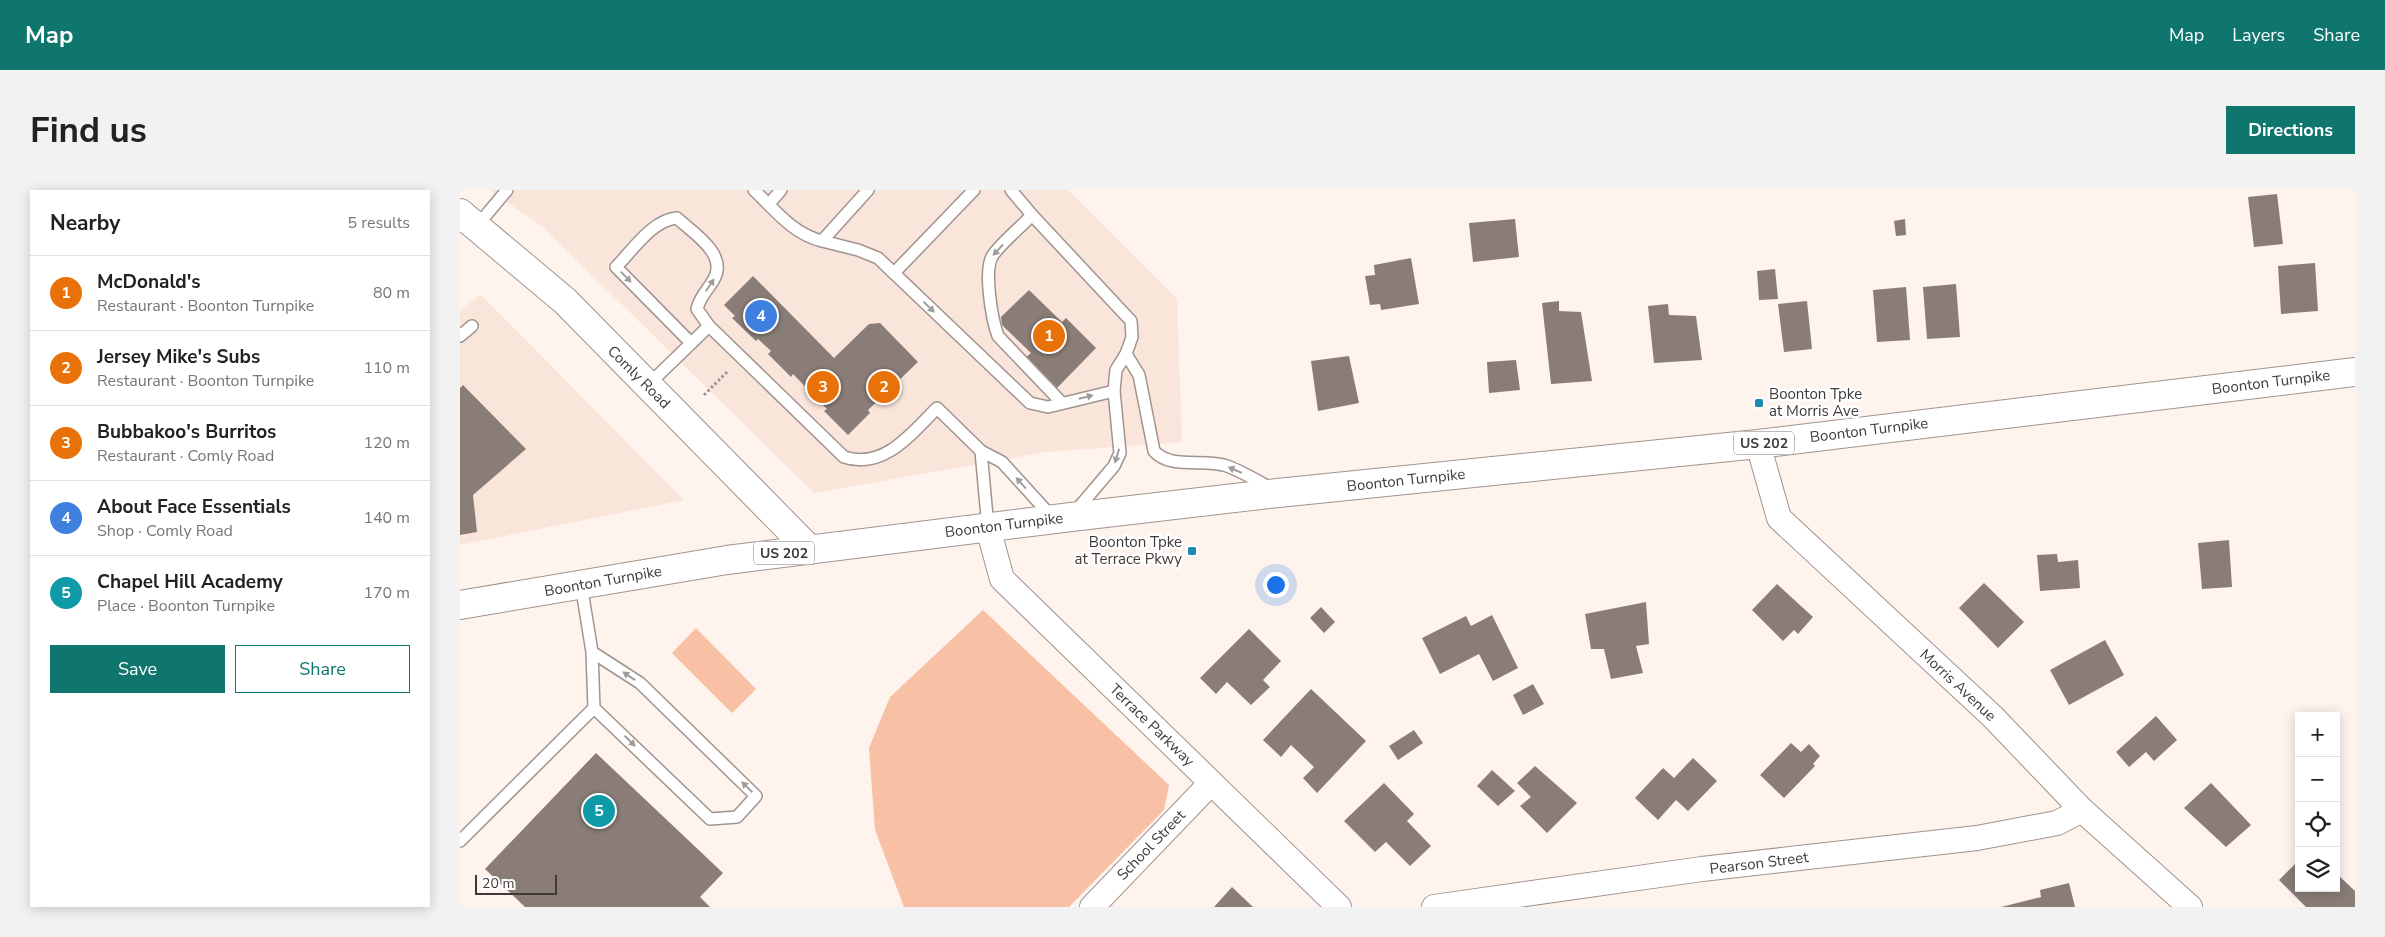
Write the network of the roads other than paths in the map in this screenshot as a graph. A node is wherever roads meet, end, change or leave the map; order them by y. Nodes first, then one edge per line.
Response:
1 (507, 190) edge
2 (754, 190) edge
3 (781, 190) edge
4 (868, 190) edge
5 (974, 190) edge
6 (1011, 190) edge
7 (769, 204) junction
8 (1032, 215) junction
9 (469, 220) edge
10 (822, 241) junction
11 (894, 273) junction
12 (472, 326) dead end
13 (709, 326) junction
14 (460, 336) edge
15 (691, 343) junction
16 (1126, 354) junction
17 (2353, 378) edge
18 (648, 385) junction
19 (1114, 391) junction
20 (1062, 403) junction
21 (1758, 444) junction
22 (981, 451) junction
23 (1278, 493) junction
24 (1063, 518) junction
25 (988, 528) junction
26 (810, 550) junction
27 (582, 584) junction
28 (460, 605) edge
29 (592, 652) junction
30 (594, 708) junction
31 (1211, 783) junction
32 (2082, 810) junction
33 (460, 841) edge
34 (1092, 907) edge
35 (1339, 907) edge
36 (1434, 907) edge
37 (2190, 907) edge

1 - 9 lane
2 - 7 lane
3 - 7 lane
4 - 10 lane
5 - 11 lane
6 - 8 lane
7 - 10 lane
8 - 16 lane
8 -> 20 lane
9 - 18 main road, Comly Road
10 - 11 lane
11 -> 20 lane
12 - 14 lane
13 - 15 lane
13 -> 15 lane
13 - 22 lane
15 - 18 lane
16 - 19 lane
23 -> 16 lane
17 - 21 main road, Boonton Turnpike / US 202
18 - 26 main road, Comly Road
20 -> 19 lane
19 -> 24 lane
21 - 23 main road, Boonton Turnpike / US 202
21 - 32 street, Morris Avenue
24 -> 22 lane
22 - 25 lane
23 - 24 main road, Boonton Turnpike / US 202
24 - 25 main road, Boonton Turnpike / US 202
25 - 26 main road, Boonton Turnpike / US 202
25 - 31 street, Terrace Parkway
26 - 27 main road, Boonton Turnpike / US 202
27 - 28 main road, Boonton Turnpike / US 202
27 - 29 lane
29 - 30 lane
30 -> 29 lane
30 - 33 lane
31 - 34 street, School Street
31 - 35 street, Terrace Parkway
32 - 36 street, Pearson Street
32 - 37 street, Morris Avenue

